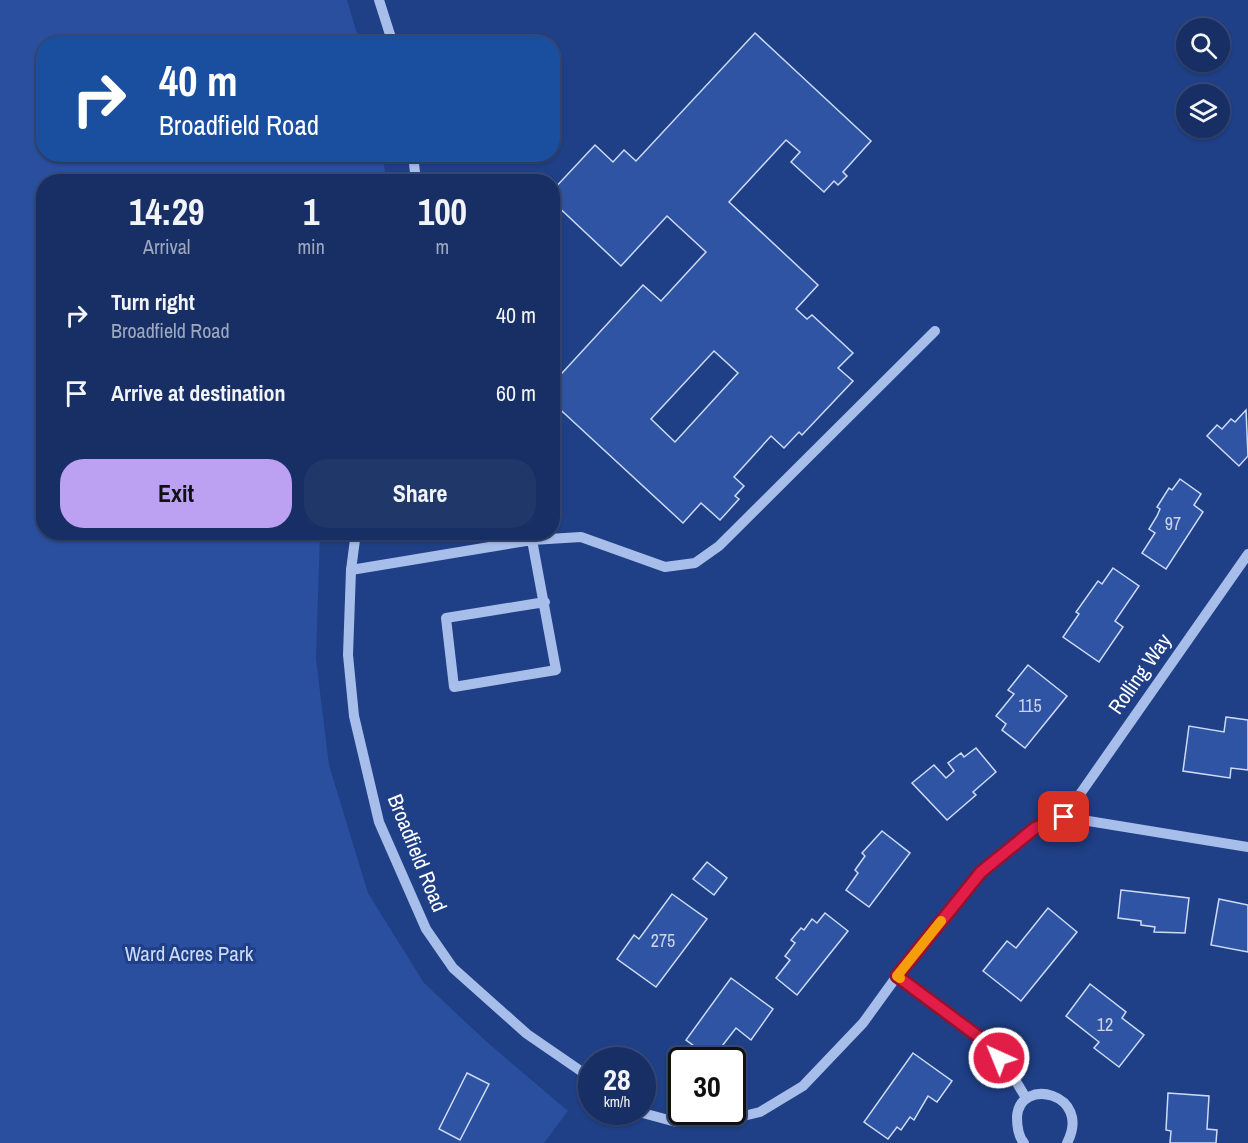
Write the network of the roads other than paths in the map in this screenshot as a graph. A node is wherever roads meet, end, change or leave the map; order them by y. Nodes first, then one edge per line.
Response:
1 (379, 0) edge
2 (390, 36) edge
3 (935, 331) dead end
4 (560, 538) edge
5 (355, 540) edge
6 (532, 540) joint
7 (1248, 554) edge
8 (351, 570) junction
9 (545, 602) junction
10 (1064, 817) junction
11 (1248, 847) edge
12 (897, 976) junction
13 (578, 1069) edge
14 (1026, 1098) junction
15 (656, 1117) edge
16 (1024, 1143) edge
17 (1067, 1143) edge

1 - 2 street
3 - 4 street
5 - 8 street, Broadfield Road
6 - 8 street
6 - 9 street
7 - 10 street, Rolling Way
8 - 13 street, Broadfield Road
9 - 9 street
10 - 11 street
10 - 12 street
12 - 14 street
12 - 15 street
14 - 16 street
14 - 17 street

